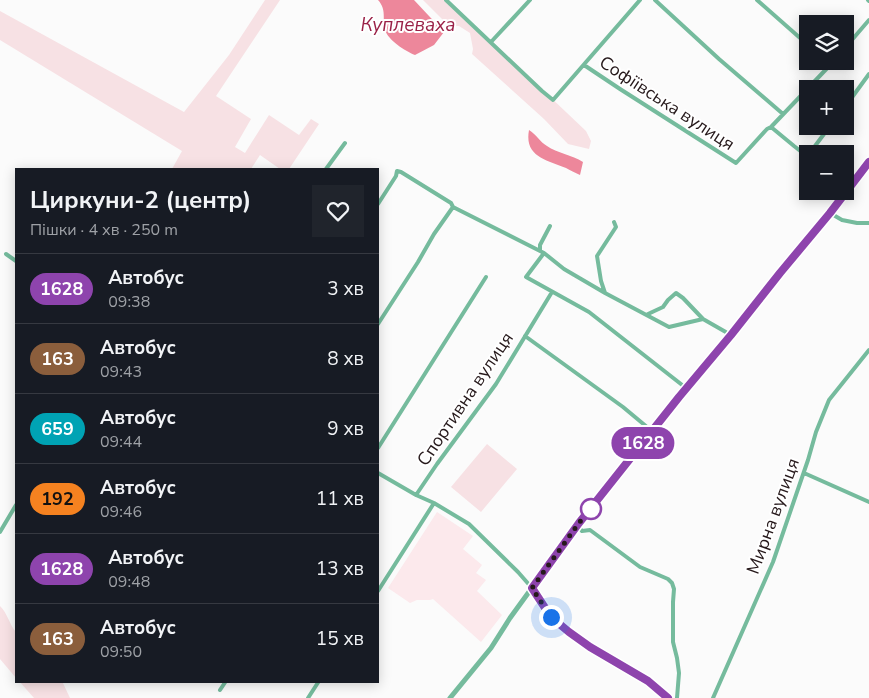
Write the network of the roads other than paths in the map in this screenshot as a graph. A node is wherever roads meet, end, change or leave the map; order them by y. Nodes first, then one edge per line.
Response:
1 (446, 0) edge
2 (530, 0) edge
3 (640, 0) edge
4 (655, 0) edge
5 (757, 0) edge
6 (869, 20) edge
7 (799, 37) edge
8 (854, 38) edge
9 (491, 42) junction
10 (584, 65) junction
11 (825, 70) edge
12 (869, 74) edge
13 (854, 95) edge
14 (783, 114) junction
15 (771, 127) junction
16 (346, 143) dead end
17 (799, 150) edge
18 (869, 162) edge
19 (327, 168) edge
20 (854, 179) edge
21 (838, 200) edge
22 (379, 202) edge
23 (454, 207) junction
24 (830, 213) junction
25 (614, 222) dead end
26 (869, 223) edge
27 (550, 226) dead end
28 (542, 251) junction
29 (6, 254) dead end
30 (15, 260) edge
31 (486, 277) dead end
32 (552, 292) junction
33 (605, 293) junction
34 (648, 314) junction
35 (704, 318) junction
36 (379, 322) edge
37 (731, 335) junction
38 (525, 336) junction
39 (869, 350) edge
40 (686, 388) junction
41 (653, 432) junction
42 (379, 446) edge
43 (804, 473) junction
44 (379, 474) edge
45 (416, 495) junction
46 (869, 502) edge
47 (434, 503) junction
48 (15, 507) edge
49 (577, 526) junction
50 (0, 532) edge
51 (379, 588) edge
52 (532, 588) junction
53 (225, 683) edge
54 (318, 683) edge
55 (220, 690) dead end
56 (308, 698) edge
57 (450, 698) edge
58 (668, 698) edge
59 (678, 698) edge
60 (713, 698) edge

1 - 9 street
2 - 9 street
3 - 10 street
4 - 14 street
5 - 7 street
6 - 8 street
9 - 10 street
10 - 15 street, Софіївська вулиця
11 - 14 street
12 - 13 street
14 - 15 street
15 - 17 street
16 - 19 street
18 - 20 street
21 - 24 street
22 - 23 street
23 - 28 street
23 - 36 street
24 - 26 street
24 - 37 street
25 - 33 street
27 - 28 street
28 - 32 street
28 - 33 street
29 - 30 street
31 - 42 street
32 - 38 street, Спортивна вулиця
32 - 40 street
33 - 34 street
34 - 35 street
34 - 35 street
35 - 37 street
37 - 40 street
38 - 41 street
38 - 45 street, Спортивна вулиця
39 - 43 street, Мирна вулиця
40 - 41 street
41 - 49 street
43 - 46 street
43 - 60 street, Мирна вулиця
44 - 45 street
45 - 47 street
47 - 51 street
47 - 52 street
48 - 50 street
49 - 52 street
49 - 59 street
52 - 57 street
52 - 58 street
53 - 55 street
54 - 56 street

